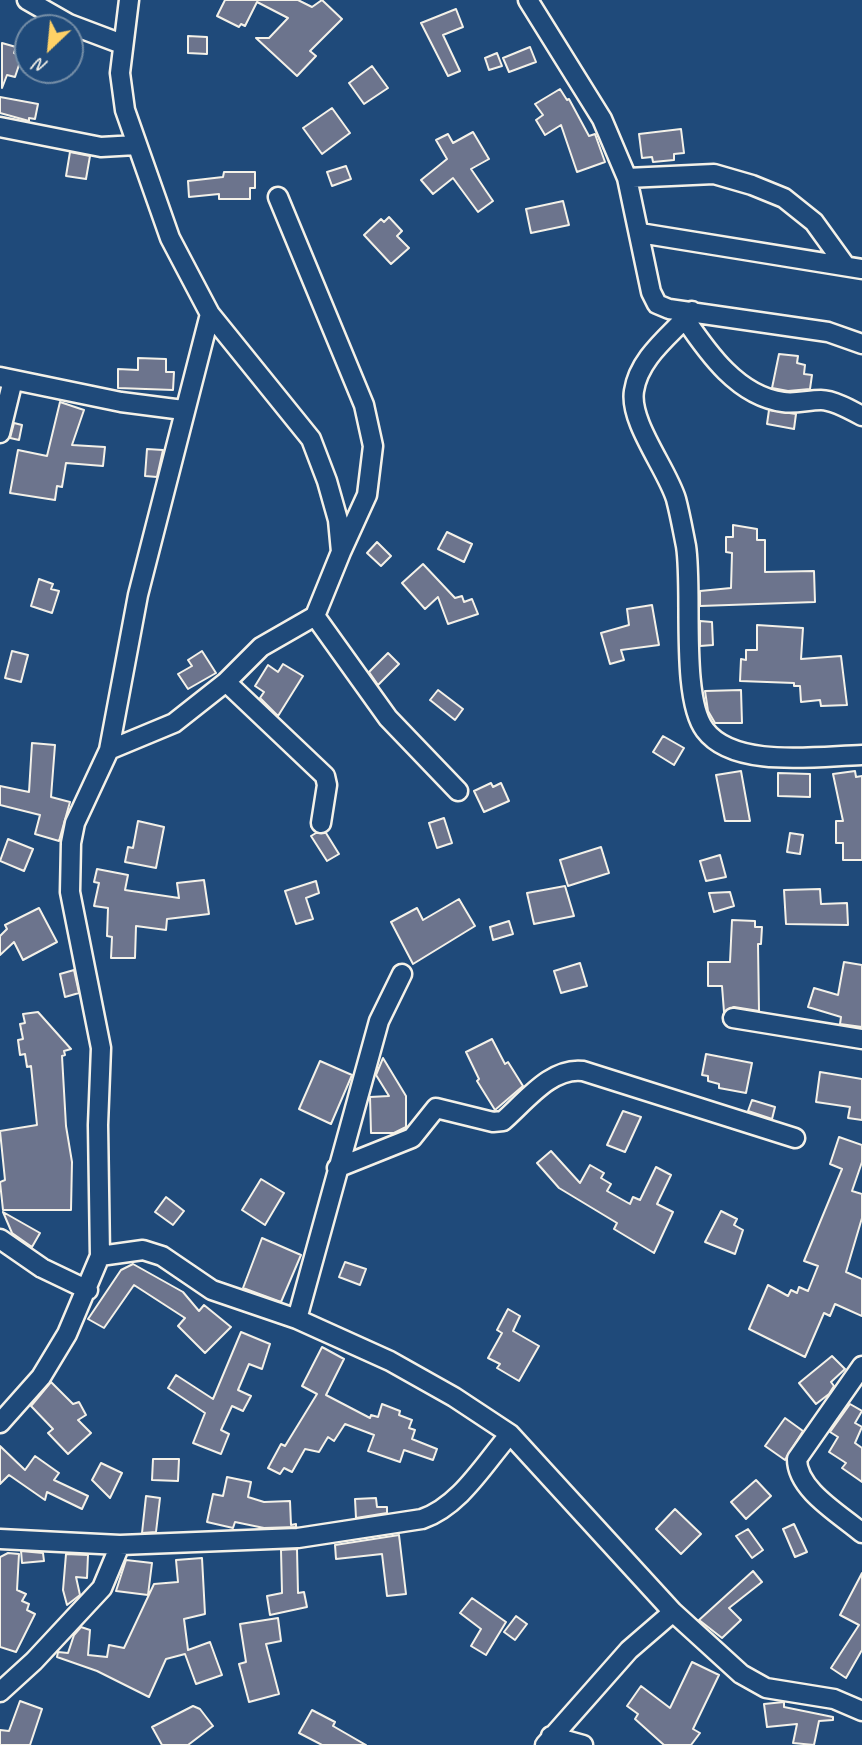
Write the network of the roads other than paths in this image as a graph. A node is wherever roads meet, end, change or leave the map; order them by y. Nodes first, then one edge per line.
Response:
1 (27, 0) edge
2 (129, 0) edge
3 (528, 0) edge
4 (122, 44) junction
5 (0, 127) edge
6 (136, 145) junction
7 (627, 178) junction
8 (278, 197) dead end
9 (640, 233) junction
10 (853, 267) edge
11 (210, 314) junction
12 (688, 315) junction
13 (862, 344) edge
14 (6, 379) edge
15 (183, 410) junction
16 (862, 416) edge
17 (0, 433) edge
18 (341, 552) junction
19 (315, 616) junction
20 (226, 682) junction
21 (109, 750) junction
22 (862, 755) edge
23 (458, 791) dead end
24 (321, 823) dead end
25 (402, 974) dead end
26 (733, 1018) dead end
27 (862, 1039) edge
28 (795, 1138) dead end
29 (337, 1168) junction
30 (0, 1239) edge
31 (100, 1256) junction
32 (88, 1290) junction
33 (297, 1319) junction
34 (862, 1366) edge
35 (0, 1423) edge
36 (510, 1434) junction
37 (862, 1534) edge
38 (0, 1539) edge
39 (120, 1545) junction
40 (673, 1612) junction
41 (0, 1692) edge
42 (861, 1707) edge
43 (548, 1740) edge
44 (583, 1745) edge

1 - 4 street
2 - 4 street
3 - 7 street
4 - 6 street
5 - 6 street
6 - 11 street
7 - 9 street
7 - 10 street
8 - 18 street
9 - 10 street
9 - 12 street
11 - 15 street
11 - 18 street
12 - 13 street
12 - 16 street
12 - 22 street
14 - 15 street
14 - 17 street
15 - 21 street
18 - 19 street
19 - 20 street
19 - 23 street
20 - 21 street
20 - 24 street
21 - 31 street
25 - 29 street
26 - 27 street
28 - 29 street
29 - 33 street
30 - 32 street
31 - 32 street
31 - 33 street
32 - 35 street
33 - 36 street
34 - 37 street
36 - 39 street
36 - 40 street
38 - 39 street
39 - 41 street
40 - 42 street
40 - 43 street
43 - 44 street

